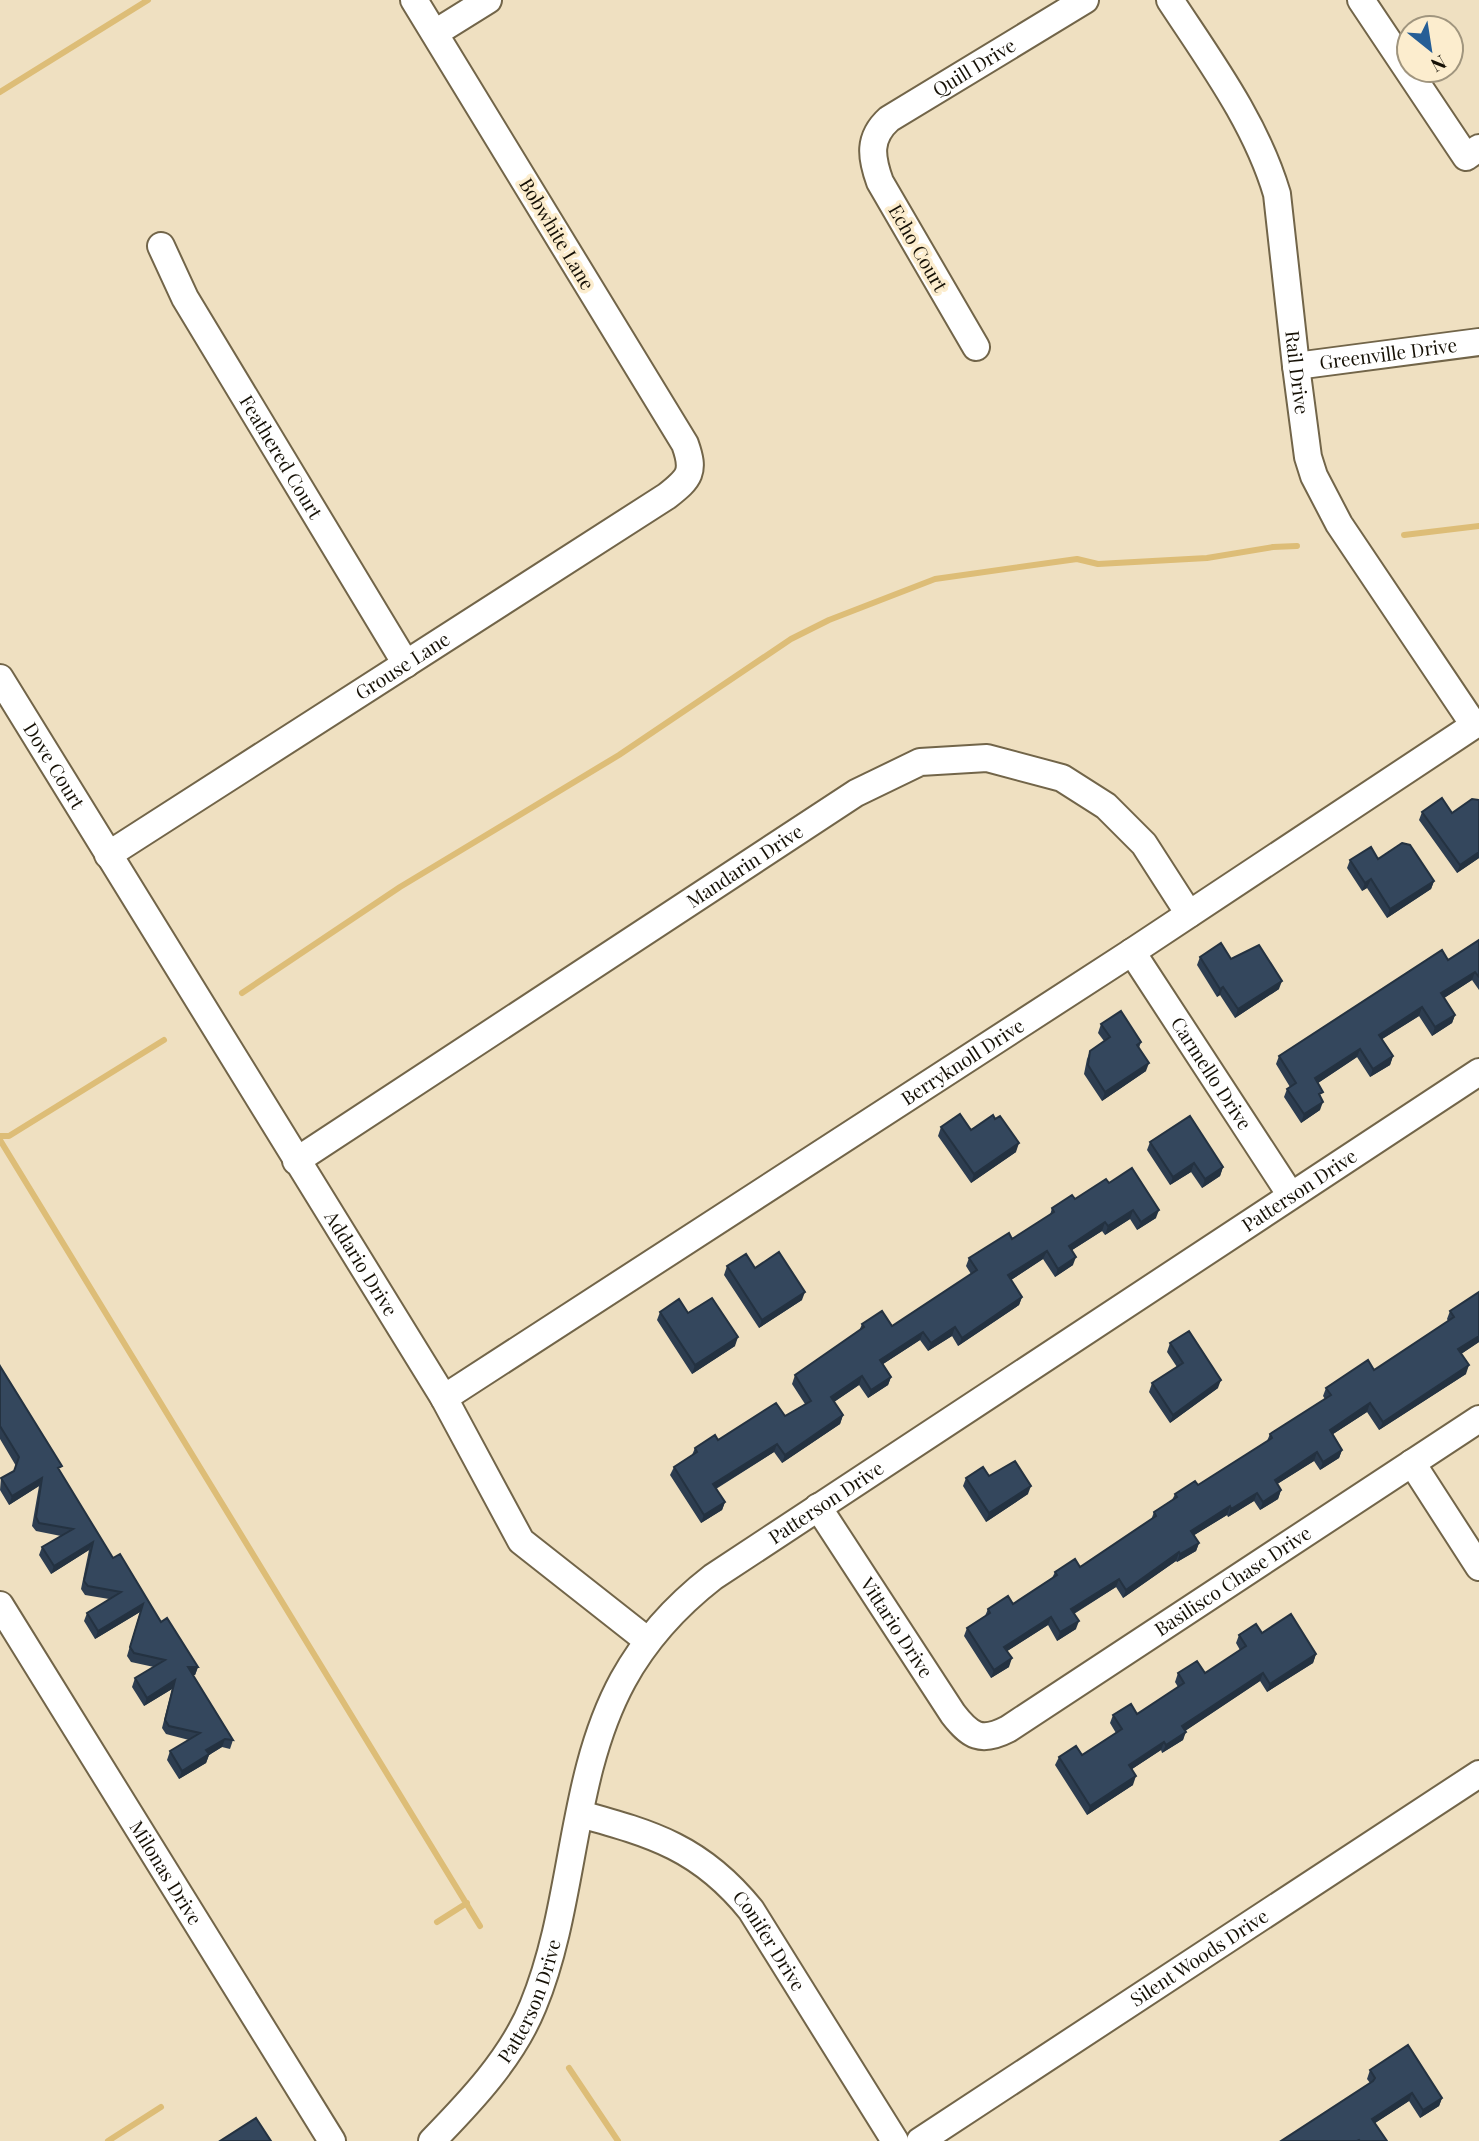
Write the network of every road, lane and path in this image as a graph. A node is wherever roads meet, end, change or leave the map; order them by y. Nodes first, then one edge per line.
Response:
1 (414, 0) edge
2 (488, 0) edge
3 (1085, 0) edge
4 (1170, 0) edge
5 (1361, 0) edge
6 (435, 33) junction
7 (872, 145) joint
8 (1479, 148) edge
9 (161, 246) dead end
10 (1479, 342) edge
11 (976, 347) dead end
12 (1296, 366) junction
13 (691, 470) joint
14 (406, 664) junction
15 (0, 678) edge
16 (1476, 723) edge
17 (108, 855) junction
18 (1189, 914) junction
19 (1132, 952) junction
20 (1479, 1072) edge
21 (296, 1161) junction
22 (1290, 1195) junction
23 (444, 1398) junction
24 (1479, 1419) edge
25 (1412, 1463) junction
26 (818, 1507) junction
27 (1479, 1567) edge
28 (0, 1605) edge
29 (648, 1641) junction
30 (983, 1737) joint
31 (1479, 1774) edge
32 (580, 1814) junction
33 (332, 2141) edge
34 (432, 2141) edge
35 (895, 2141) edge
36 (920, 2141) edge

1 - 6 street, Bobwhite Lane
2 - 6 street
3 - 7 street, Quill Drive
4 - 12 street, Rail Drive
5 - 8 street
6 - 13 street, Bobwhite Lane
7 - 11 street, Echo Court
9 - 14 street, Feathered Court
10 - 12 street, Greenville Drive
12 - 16 street, Rail Drive
13 - 14 street, Grouse Lane
14 - 17 street, Grouse Lane
15 - 17 street, Dove Court
16 - 18 street, Berryknoll Drive
17 - 21 street, Addario Drive
18 - 19 street, Berryknoll Drive
18 - 21 street, Mandarin Drive
19 - 22 street, Carmello Drive
19 - 23 street, Berryknoll Drive
20 - 22 street, Patterson Drive
21 - 23 street, Addario Drive
22 - 26 street, Patterson Drive
23 - 29 street, Addario Drive
24 - 25 street, Basilisco Chase Drive
25 - 27 street
25 - 30 street, Basilisco Chase Drive
26 - 29 street, Patterson Drive
26 - 30 street, Vittario Drive
28 - 33 street, Milonas Drive
29 - 32 street, Patterson Drive
31 - 36 street, Silent Woods Drive
32 - 34 street, Patterson Drive
32 - 35 street, Conifer Drive

